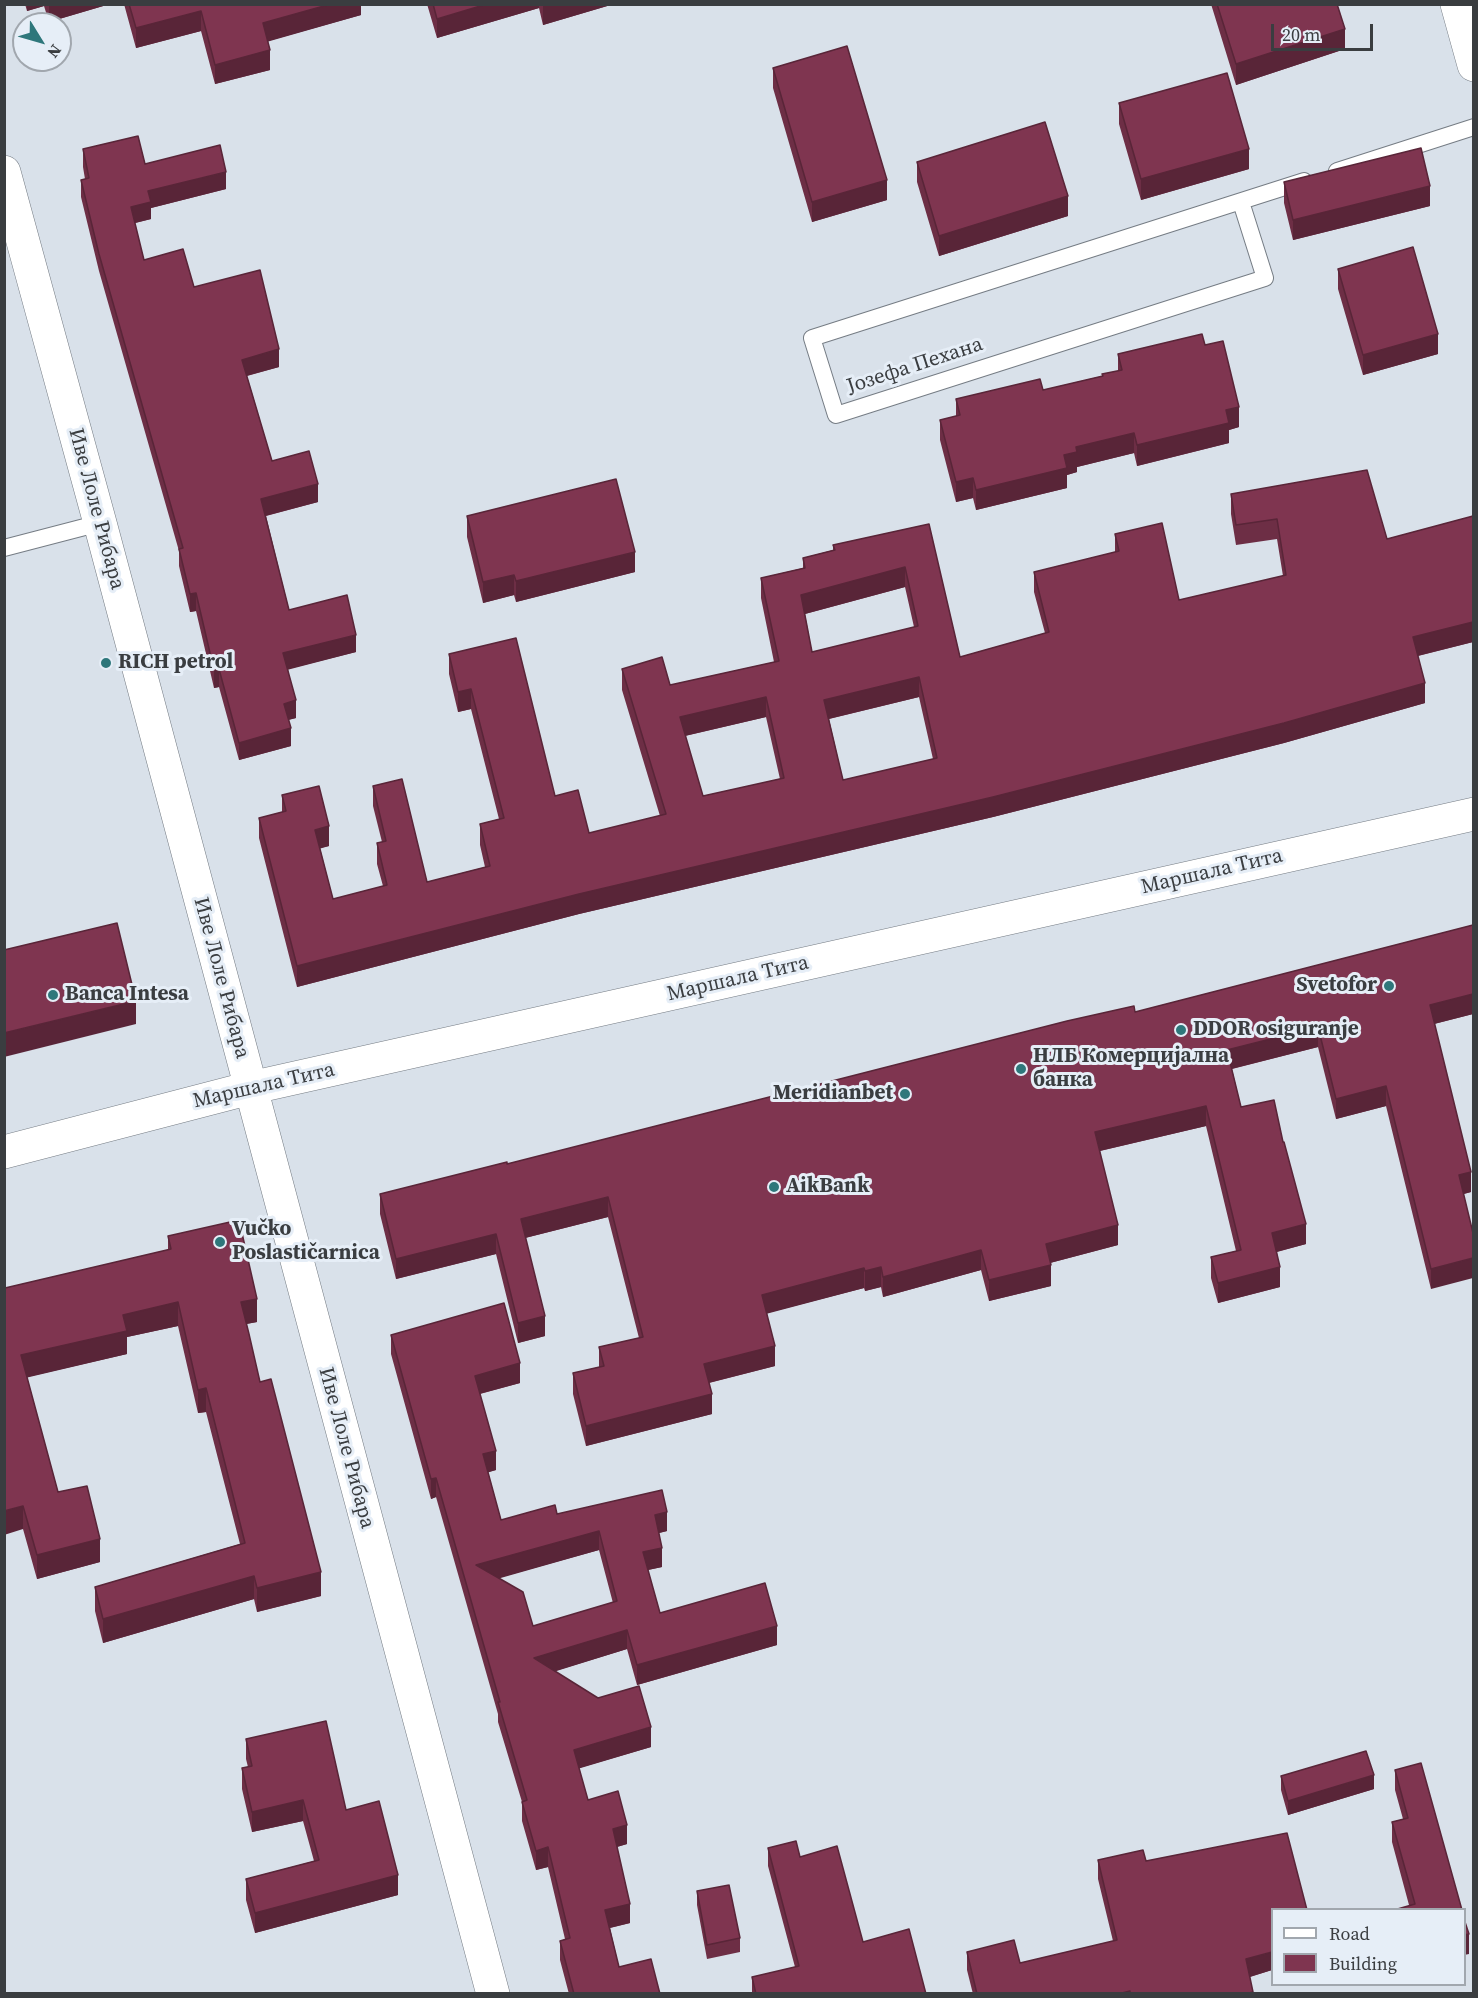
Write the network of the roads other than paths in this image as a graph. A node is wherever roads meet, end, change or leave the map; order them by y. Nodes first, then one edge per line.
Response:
1 (1458, 4) edge
2 (1473, 65) edge
3 (1473, 127) edge
4 (4, 172) edge
5 (1241, 202) junction
6 (100, 523) junction
7 (4, 548) edge
8 (1473, 814) edge
9 (250, 1088) junction
10 (4, 1152) edge
11 (493, 1994) edge

1 - 2 street
3 - 5 lane, Јозефа Пехана
4 - 6 street, Иве Лоле Рибара
5 - 5 lane, Јозефа Пехана
6 - 7 lane
6 - 9 street, Иве Лоле Рибара
8 - 9 street, Маршала Тита
9 - 10 street, Маршала Тита
9 - 11 street, Иве Лоле Рибара

